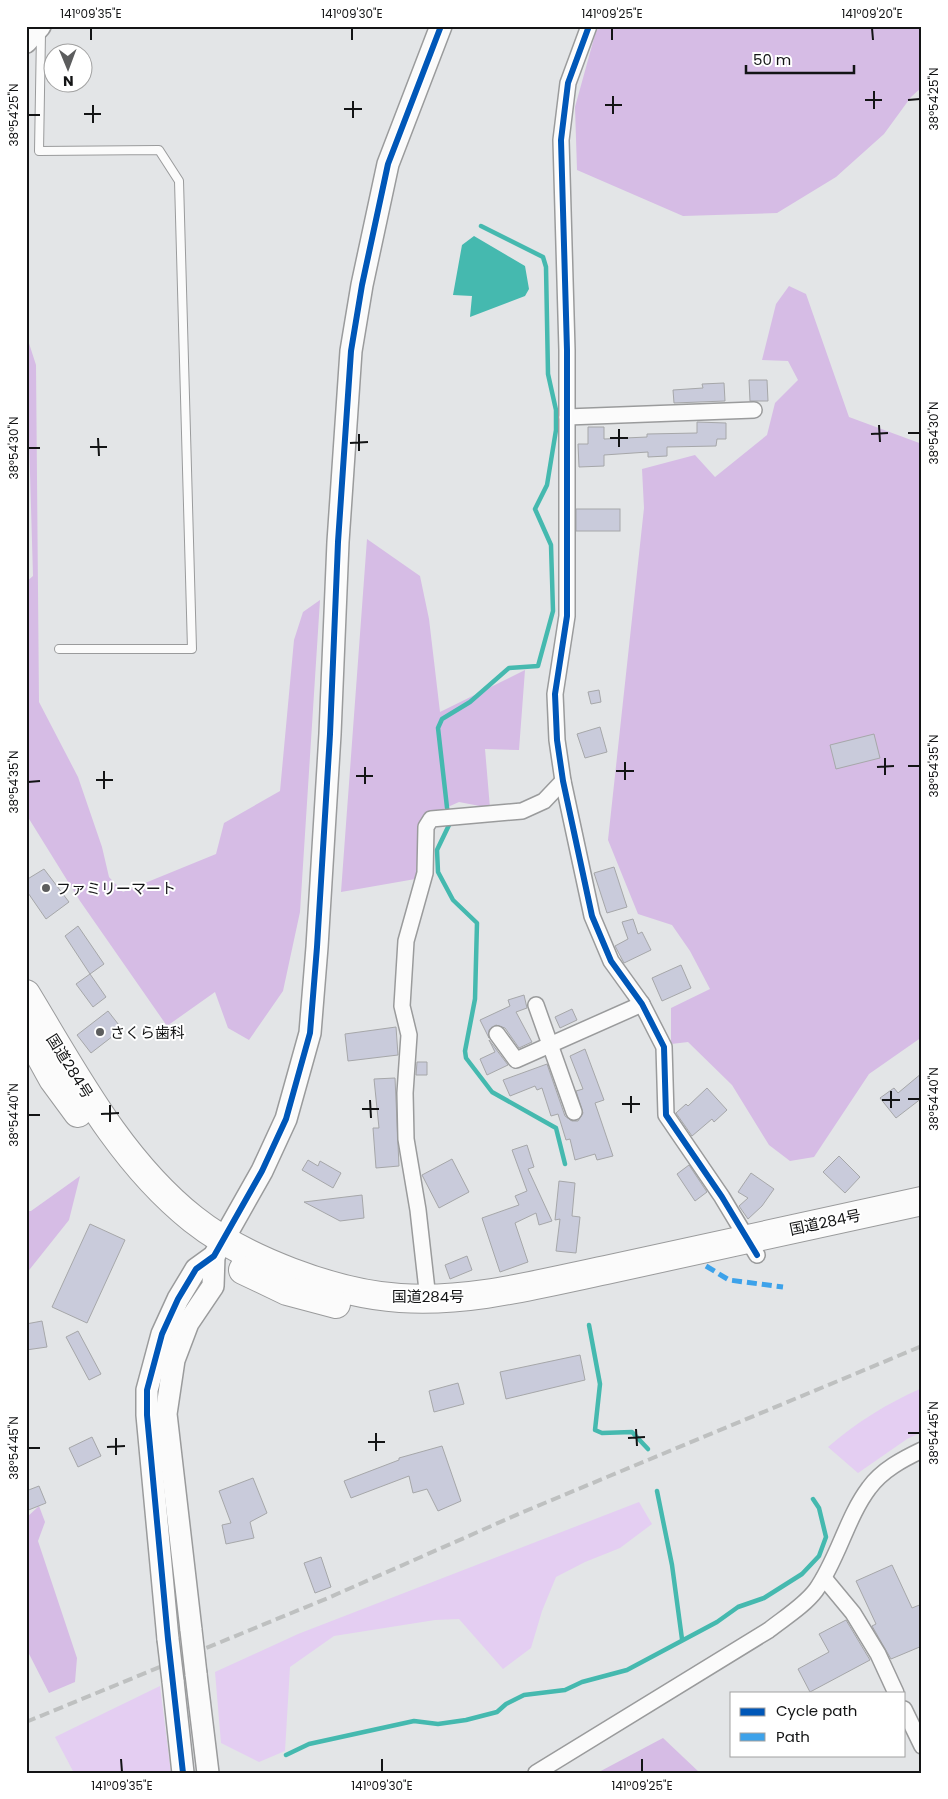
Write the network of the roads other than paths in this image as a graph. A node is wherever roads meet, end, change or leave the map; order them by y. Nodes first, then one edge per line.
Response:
1 (40, 26) edge
2 (441, 26) edge
3 (589, 26) edge
4 (26, 42) edge
5 (754, 410) dead end
6 (567, 417) junction
7 (59, 650) dead end
8 (563, 781) junction
9 (26, 994) edge
10 (642, 1004) junction
11 (536, 1005) dead end
12 (26, 1030) edge
13 (497, 1034) dead end
14 (551, 1045) junction
15 (574, 1112) dead end
16 (922, 1201) edge
17 (922, 1218) edge
18 (752, 1247) junction
19 (218, 1248) junction
20 (428, 1299) junction
21 (922, 1450) edge
22 (824, 1578) junction
23 (896, 1692) edge
24 (906, 1713) edge
25 (922, 1746) edge
26 (183, 1773) edge
27 (208, 1773) edge
28 (536, 1773) edge

1 - 4 street
1 - 7 lane
2 - 19 street
3 - 6 street
5 - 6 street
6 - 8 street
8 - 10 street
8 - 20 street
9 - 19 highway, 国道284号
10 - 14 street
10 - 18 street
11 - 14 street
12 - 19 highway, 国道284号
13 - 14 street
14 - 15 street
16 - 18 highway, 国道284号
17 - 18 highway, 国道284号
18 - 19 highway, 国道284号
18 - 20 highway, 国道284号
19 - 20 highway, 国道284号
19 - 26 street, bridge
19 - 27 street, bridge
21 - 22 street
22 - 23 street
22 - 28 street
24 - 25 street

